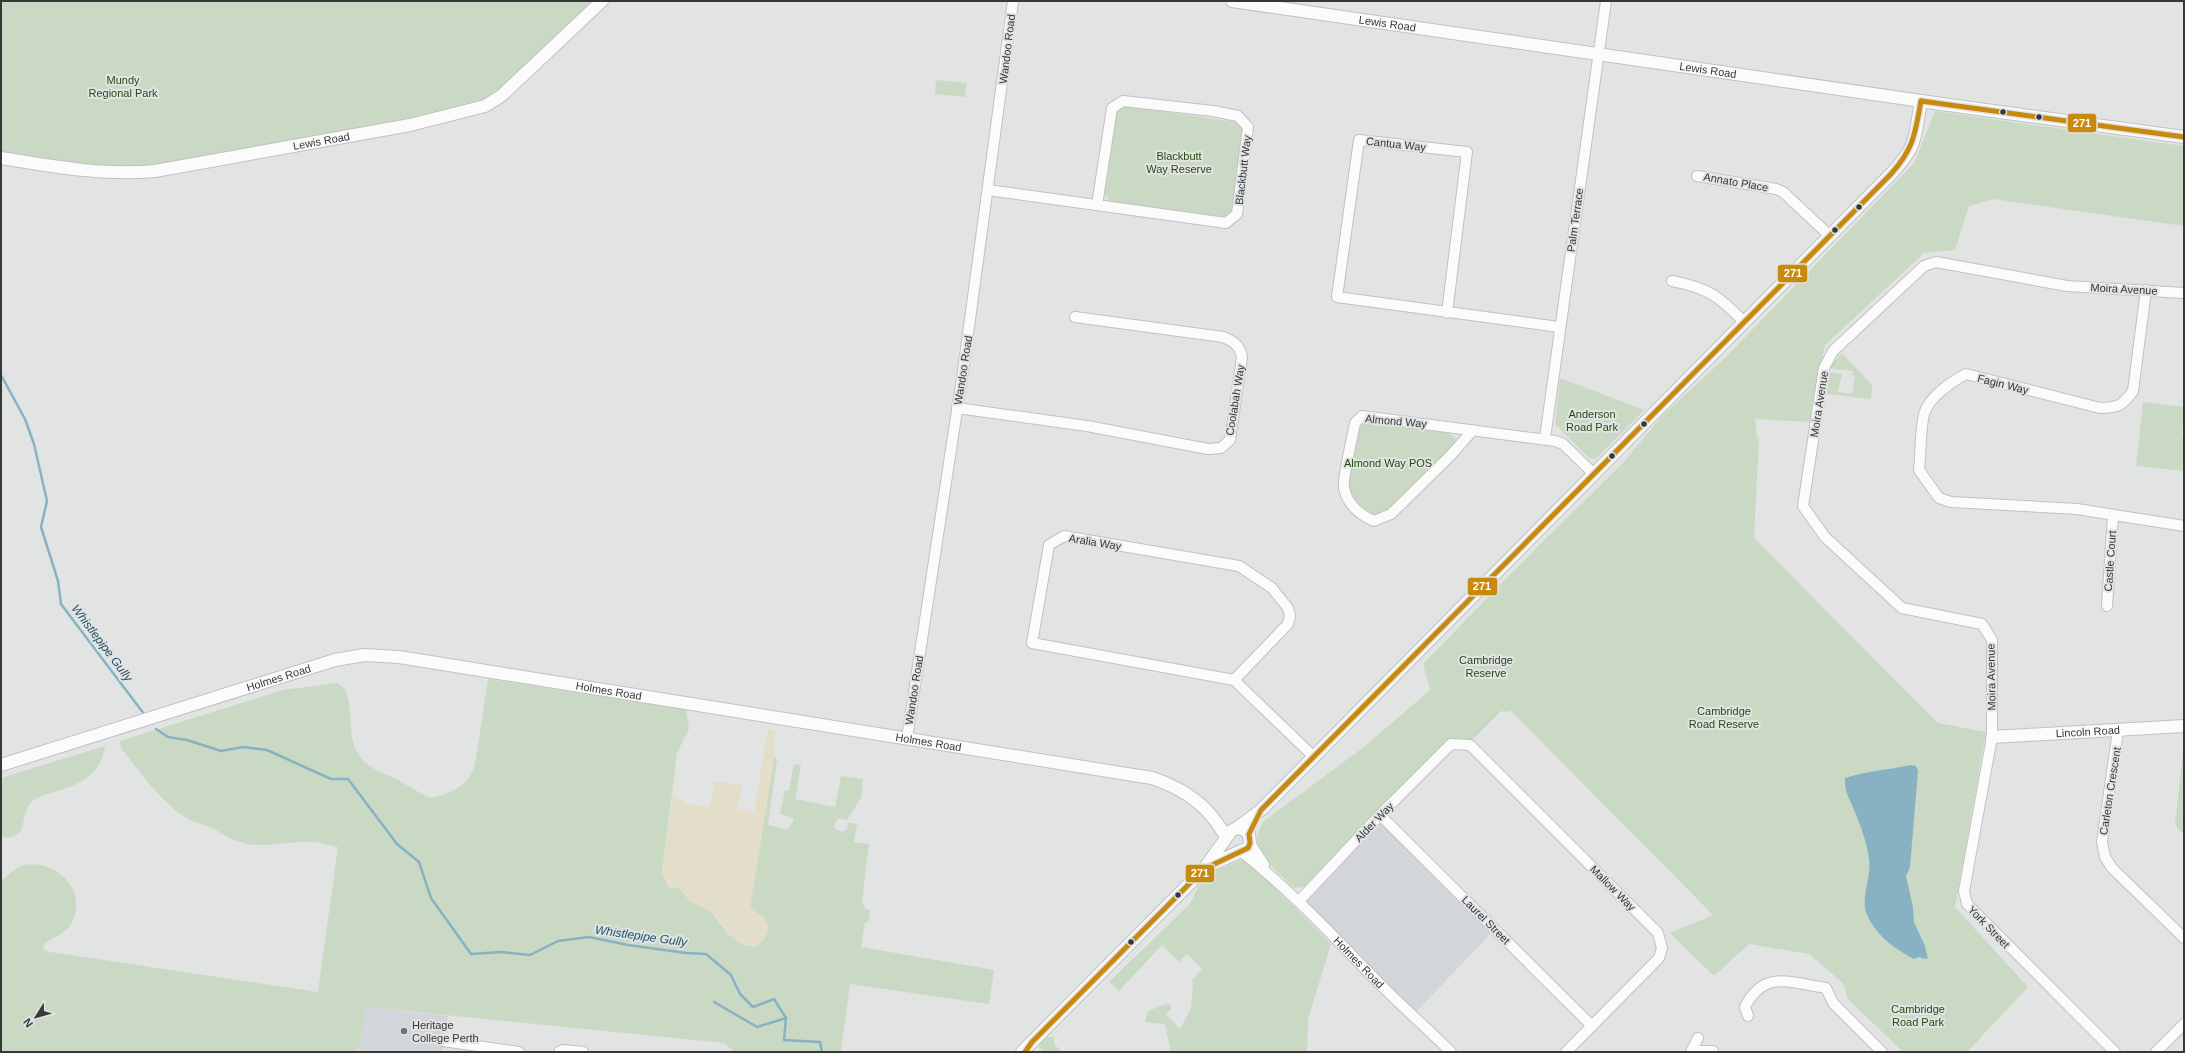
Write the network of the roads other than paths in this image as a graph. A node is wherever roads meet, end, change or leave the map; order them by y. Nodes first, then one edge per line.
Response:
1 (602, 1) edge
2 (1013, 1) edge
3 (1232, 1) edge
4 (1606, 1) edge
5 (1599, 54) junction
6 (1921, 101) junction
7 (2184, 137) edge
8 (1, 158) edge
9 (1697, 176) dead end
10 (988, 190) junction
11 (1097, 205) junction
12 (1830, 236) junction
13 (1672, 281) dead end
14 (2146, 290) junction
15 (2184, 293) edge
16 (1447, 313) junction
17 (1075, 317) dead end
18 (1744, 322) junction
19 (1559, 327) junction
20 (957, 408) junction
21 (1472, 430) junction
22 (1545, 438) junction
23 (1594, 474) junction
24 (2114, 516) junction
25 (2184, 526) edge
26 (2108, 606) dead end
27 (1234, 680) junction
28 (2184, 726) edge
29 (2118, 731) junction
30 (1992, 737) junction
31 (907, 738) junction
32 (1451, 744) joint
33 (1314, 757) junction
34 (1, 765) edge
35 (1261, 810) junction
36 (1380, 815) junction
37 (1231, 833) junction
38 (1245, 845) junction
39 (1204, 869) junction
40 (1298, 901) junction
41 (2184, 938) edge
42 (1748, 1016) dead end
43 (2184, 1024) edge
44 (1592, 1026) junction
45 (1698, 1038) dead end
46 (443, 1041) dead end
47 (1025, 1050) edge
48 (1691, 1051) edge
49 (1713, 1051) edge
50 (519, 1052) edge
51 (559, 1052) edge
52 (583, 1052) edge
53 (1451, 1052) edge
54 (1566, 1052) edge
55 (1882, 1052) edge
56 (2115, 1052) edge
57 (2156, 1052) edge

1 - 8 street, Lewis Road
2 - 10 street, Wandoo Road
3 - 5 street, Lewis Road
4 - 5 street, Palm Terrace
5 - 6 street, Lewis Road
5 - 19 street, Palm Terrace
6 - 7 street, Lewis Road
6 - 12 street
9 - 12 street, Annato Place
10 - 11 street, Blackbutt Way
10 - 20 street, Wandoo Road
11 - 11 street, Blackbutt Way
12 - 18 street
13 - 18 street
14 - 15 street, Moira Avenue
14 - 24 street, Fagin Way
14 - 30 street, Moira Avenue
16 - 16 street, Cantua Way
16 - 19 street, Cantua Way
17 - 20 street, Coolabah Way
18 - 23 street
19 - 22 street, Palm Terrace
20 - 31 street, Wandoo Road
21 - 21 street, Almond Way
21 - 22 street, Almond Way
22 - 23 street, Almond Way
23 - 33 street
24 - 25 street, Fagin Way
24 - 26 street, Castle Court
27 - 27 street, Aralia Way
27 - 33 street
28 - 29 street, Lincoln Road
29 - 30 street, Lincoln Road
29 - 41 street, Carleton Crescent
30 - 56 street, York Street
31 - 34 street, Holmes Road
31 - 37 street, Holmes Road
32 - 36 street, Alder Way
32 - 44 street, Mallow Way
33 - 35 street
35 - 37 street
35 - 38 street
36 - 40 street, Alder Way
36 - 44 street, Laurel Street
37 - 38 street, Holmes Road
37 - 38 street
37 - 39 street
38 - 39 street
38 - 40 street, Holmes Road
39 - 47 street
40 - 53 street, Holmes Road
42 - 55 street
43 - 57 street
44 - 54 street, Mallow Way
45 - 48 street
46 - 50 street
48 - 49 street
51 - 52 street

